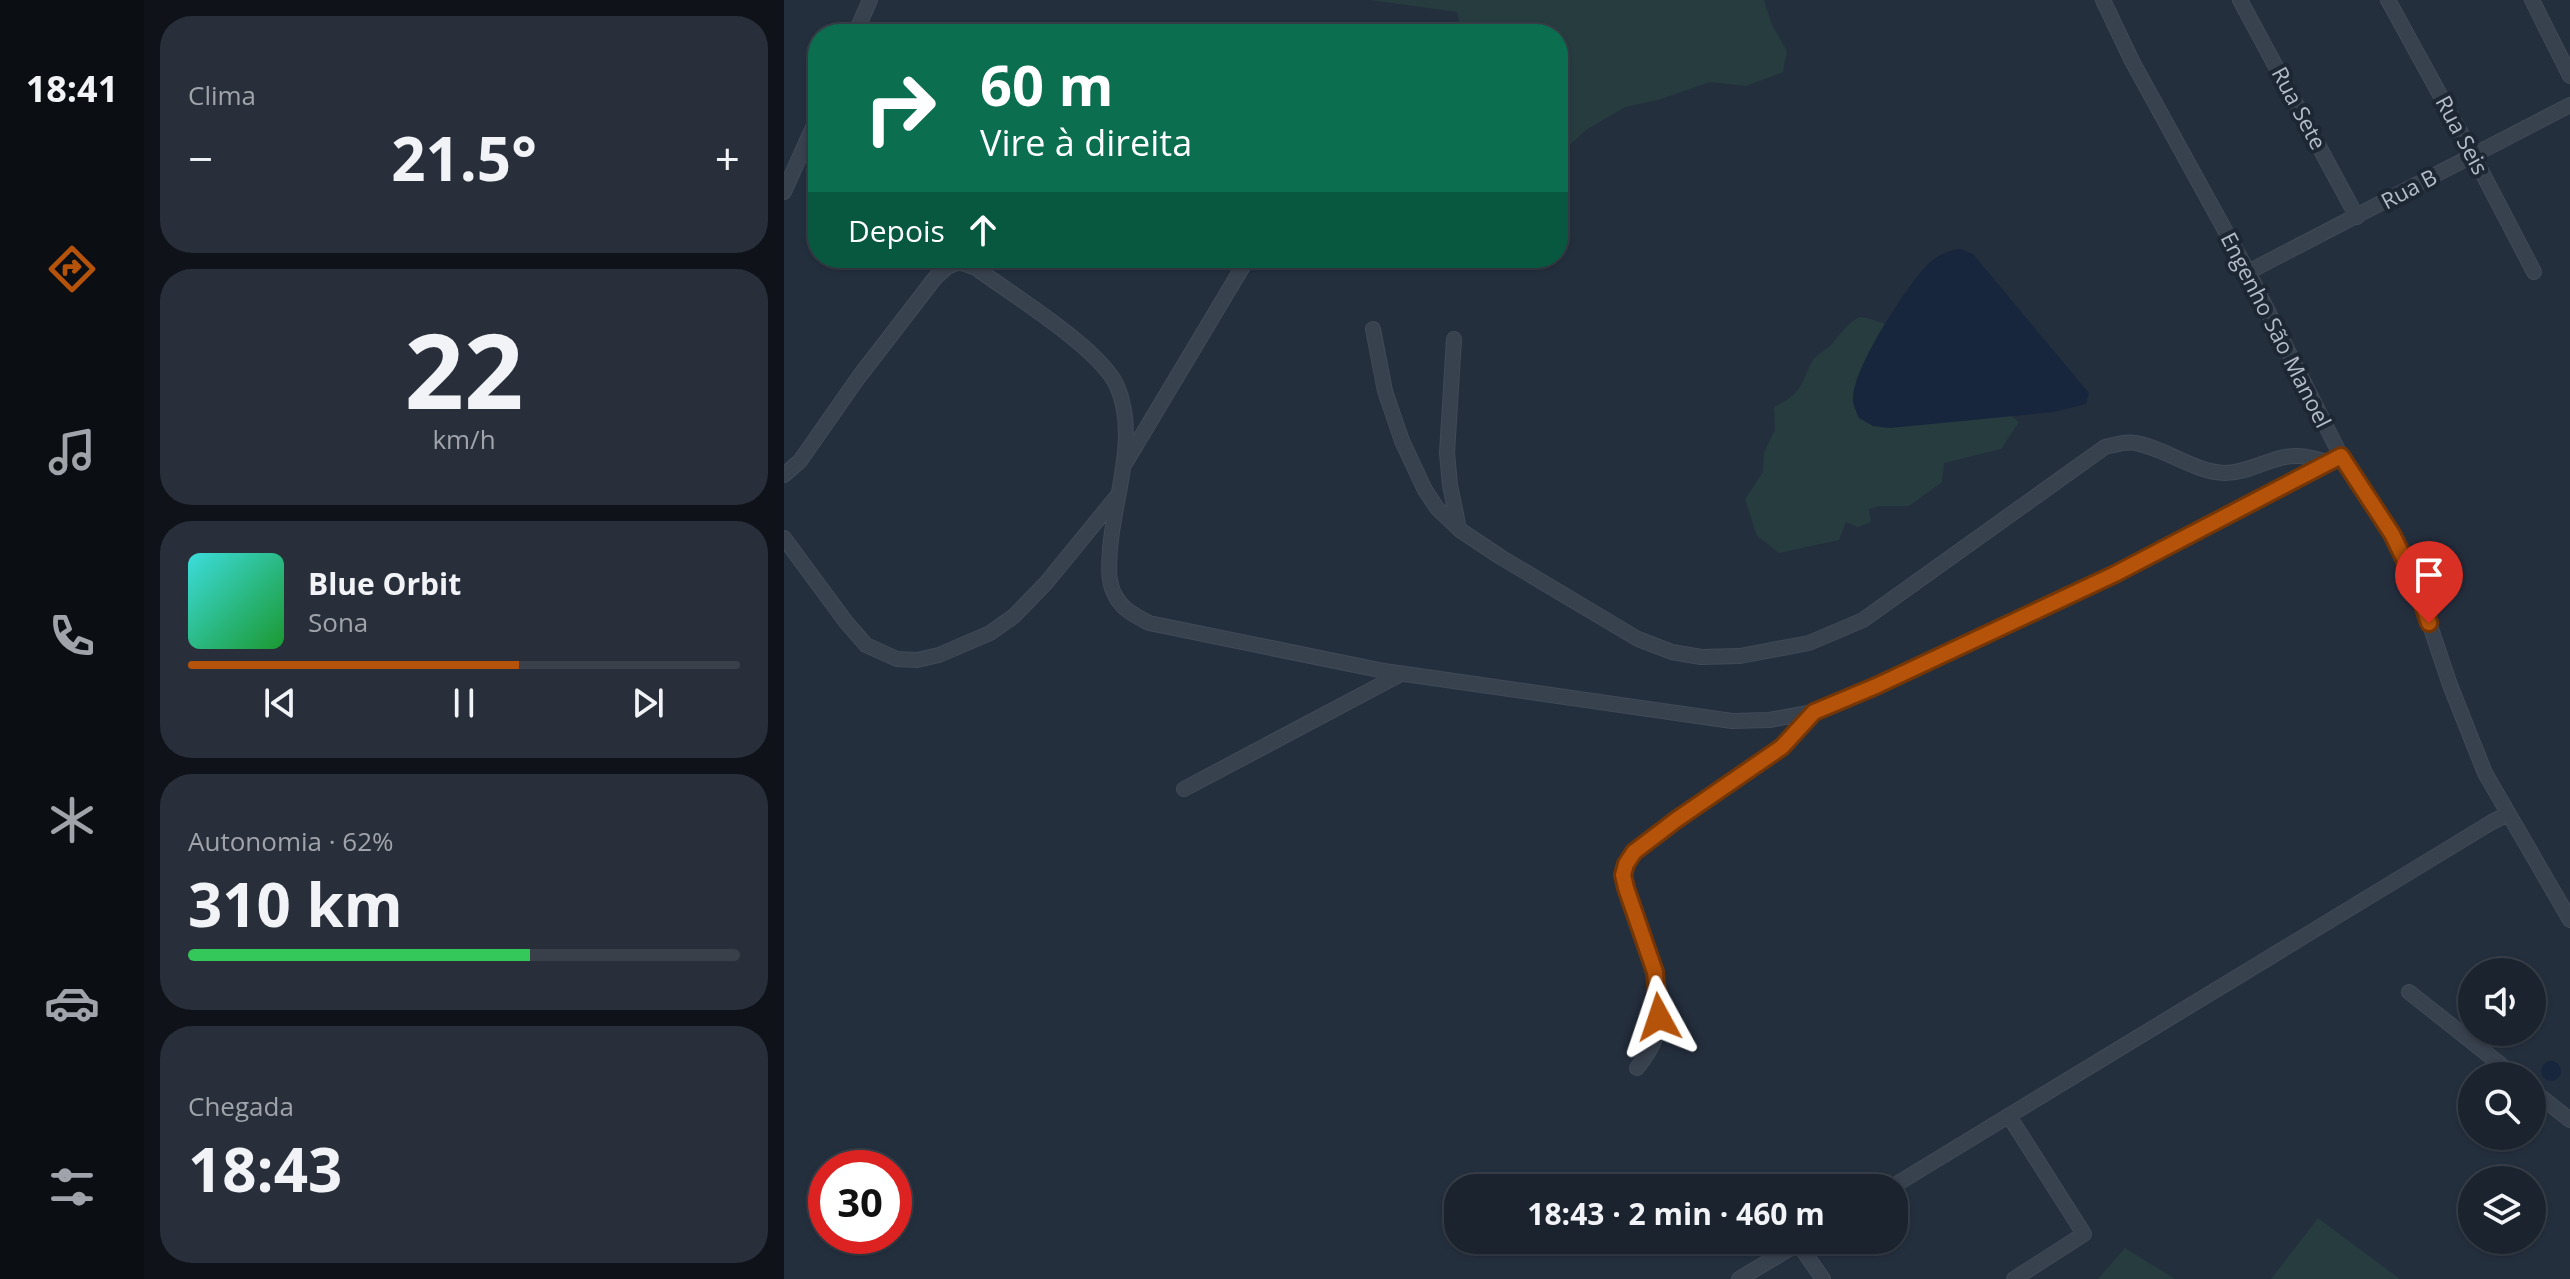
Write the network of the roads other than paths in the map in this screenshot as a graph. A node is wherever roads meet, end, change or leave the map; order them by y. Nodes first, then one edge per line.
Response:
1 (870, 0) edge
2 (2103, 0) edge
3 (2240, 0) edge
4 (2388, 0) edge
5 (2532, 0) edge
6 (859, 24) edge
7 (2570, 76) edge
8 (2570, 105) edge
9 (808, 138) edge
10 (2473, 155) junction
11 (784, 192) edge
12 (2357, 217) junction
13 (946, 268) edge
14 (976, 268) edge
15 (1242, 268) edge
16 (2248, 272) junction
17 (2534, 272) dead end
18 (1373, 329) dead end
19 (1454, 339) dead end
20 (2335, 459) junction
21 (1122, 469) junction
22 (784, 475) edge
23 (1118, 494) junction
24 (1460, 530) junction
25 (784, 538) edge
26 (1401, 673) junction
27 (1814, 712) junction
28 (1184, 789) dead end
29 (2508, 814) junction
30 (2570, 920) edge
31 (2409, 992) dead end
32 (2497, 1062) edge
33 (1637, 1068) dead end
34 (2546, 1101) edge
35 (2009, 1116) junction
36 (2570, 1120) edge
37 (1908, 1177) edge
38 (1781, 1254) edge
39 (1808, 1254) edge
40 (1739, 1279) edge
41 (1823, 1279) edge
42 (2014, 1279) edge

1 - 6 street
2 - 16 street, Engenho São Manoel
3 - 12 street, Rua Sete
4 - 10 street, Rua Seis
5 - 7 street
8 - 10 street, Rua B
9 - 11 street
10 - 12 street, Rua B
10 - 17 street, Rua Seis
12 - 16 street, Rua B
13 - 22 street
14 - 21 street
15 - 21 street
16 - 20 street, Engenho São Manoel
18 - 24 street
19 - 24 street
20 - 24 street
20 - 27 street
20 - 29 street, Engenho São Manoel
21 - 23 street
23 - 25 street
23 - 26 street
26 - 27 street
26 - 28 street
27 - 33 street
29 - 30 street, Engenho São Manoel
29 - 35 street
31 - 32 street
34 - 36 street
35 - 37 street
35 - 42 street
38 - 40 street
39 - 41 street

